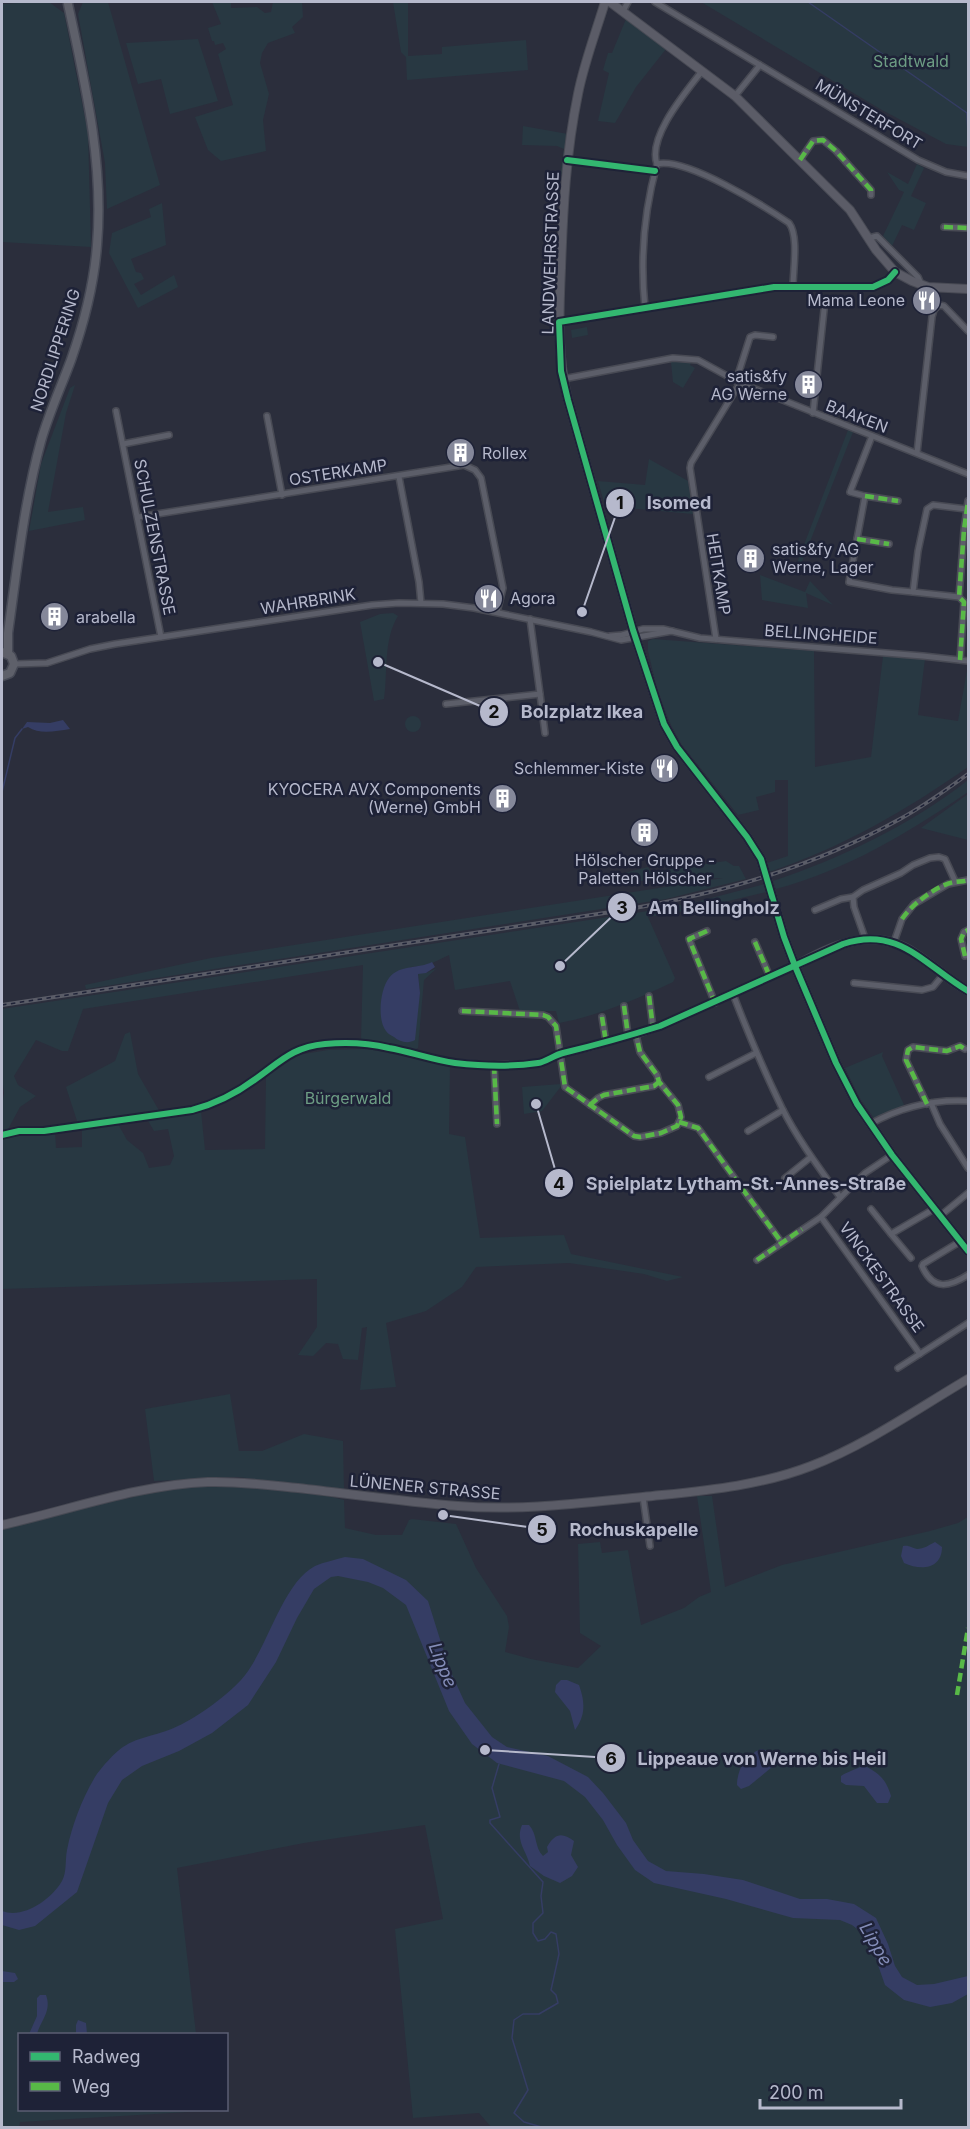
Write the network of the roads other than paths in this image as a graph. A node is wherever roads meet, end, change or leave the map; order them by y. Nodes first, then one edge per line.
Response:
1 (58, 2) edge
2 (605, 2) edge
3 (610, 2) edge
4 (628, 2) edge
5 (655, 2) edge
6 (70, 3) edge
7 (623, 12) junction
8 (760, 65) junction
9 (702, 71) junction
10 (735, 96) junction
11 (800, 160) junction
12 (657, 164) junction
13 (969, 176) edge
14 (871, 195) dead end
15 (944, 227) dead end
16 (969, 228) edge
17 (869, 238) junction
18 (895, 272) junction
19 (921, 284) junction
20 (793, 287) junction
21 (969, 289) edge
22 (645, 308) junction
23 (824, 310) dead end
24 (559, 322) junction
25 (969, 331) edge
26 (773, 337) dead end
27 (563, 378) junction
28 (738, 382) junction
29 (116, 411) dead end
30 (813, 413) junction
31 (267, 416) dead end
32 (169, 435) dead end
33 (872, 436) junction
34 (123, 444) junction
35 (917, 453) junction
36 (969, 474) edge
37 (399, 477) junction
38 (282, 495) junction
39 (865, 496) junction
40 (898, 501) dead end
41 (969, 501) edge
42 (966, 509) junction
43 (138, 517) junction
44 (966, 530) edge
45 (857, 539) junction
46 (889, 544) dead end
47 (960, 589) junction
48 (969, 590) edge
49 (914, 592) junction
50 (959, 597) junction
51 (421, 603) junction
52 (497, 612) junction
53 (530, 619) junction
54 (965, 630) edge
55 (634, 634) junction
56 (161, 637) junction
57 (716, 639) junction
58 (4, 651) edge
59 (960, 660) junction
60 (969, 661) edge
61 (14, 664) junction
62 (2, 678) edge
63 (540, 694) junction
64 (446, 705) dead end
65 (545, 733) dead end
66 (969, 879) edge
67 (955, 881) junction
68 (854, 897) junction
69 (815, 910) dead end
70 (969, 930) edge
71 (707, 931) dead end
72 (865, 938) junction
73 (755, 942) dead end
74 (894, 942) junction
75 (965, 956) dead end
76 (795, 966) junction
77 (944, 975) junction
78 (770, 977) junction
79 (854, 983) dead end
80 (969, 991) edge
81 (733, 994) junction
82 (649, 996) dead end
83 (715, 1003) junction
84 (624, 1006) dead end
85 (462, 1011) dead end
86 (602, 1017) dead end
87 (653, 1028) junction
88 (628, 1035) junction
89 (636, 1035) junction
90 (606, 1042) junction
91 (965, 1049) dead end
92 (756, 1053) junction
93 (560, 1054) junction
94 (456, 1063) dead end
95 (494, 1065) junction
96 (709, 1077) dead end
97 (659, 1082) junction
98 (969, 1101) edge
99 (929, 1103) junction
100 (590, 1105) junction
101 (783, 1110) junction
102 (679, 1122) junction
103 (497, 1124) dead end
104 (870, 1124) junction
105 (748, 1131) dead end
106 (892, 1155) junction
107 (811, 1157) junction
108 (966, 1157) edge
109 (969, 1168) edge
110 (785, 1178) dead end
111 (969, 1193) edge
112 (840, 1197) junction
113 (871, 1209) dead end
114 (934, 1209) junction
115 (821, 1216) junction
116 (940, 1216) junction
117 (891, 1234) junction
118 (961, 1241) junction
119 (782, 1243) junction
120 (969, 1251) edge
121 (911, 1258) dead end
122 (758, 1260) dead end
123 (969, 1275) edge
124 (969, 1323) edge
125 (920, 1354) junction
126 (898, 1368) dead end
127 (969, 1379) edge
128 (643, 1497) junction
129 (2, 1525) edge
130 (650, 1546) dead end

1 - 6 main road
2 - 24 street, LANDWEHRSTRASSE
3 - 7 street
4 - 7 street
5 - 8 street, MÜNSTERFORT
6 - 58 main road, NORDLIPPERING
7 - 9 street
8 - 10 street
8 - 13 street, MÜNSTERFORT
9 - 10 street
9 - 12 street
10 - 11 street
11 - 14 street
11 - 17 street
12 - 20 street
12 - 22 street
15 - 16 street
17 - 18 street
17 - 19 street
18 - 19 street
18 - 20 street
19 - 21 street
20 - 22 street
22 - 24 street
23 - 30 street
24 - 27 street, LANDWEHRSTRASSE
25 - 35 street
26 - 28 street
27 - 28 street, BAAKEN
27 - 55 street, LANDWEHRSTRASSE
28 - 30 street, BAAKEN
28 - 57 street, HEITKAMP
29 - 34 street, SCHULZENSTRASSE
30 - 33 street, BAAKEN
31 - 38 street, OSTERKAMP
32 - 34 street, SCHULZENSTRASSE
33 - 35 street, BAAKEN
33 - 39 street
34 - 43 street, SCHULZENSTRASSE
35 - 36 street, BAAKEN
37 - 38 street, OSTERKAMP
37 - 51 street
37 - 52 street, OSTERKAMP
38 - 43 street, OSTERKAMP
39 - 40 street
39 - 45 street
41 - 42 street
42 - 44 street
42 - 49 street
43 - 56 street, SCHULZENSTRASSE
44 - 47 street
45 - 46 street
45 - 49 street
47 - 48 street
47 - 50 street
49 - 50 street
50 - 54 street
51 - 52 street, WAHRBRINK
51 - 56 street, WAHRBRINK
52 - 53 street, WAHRBRINK
53 - 55 street, WAHRBRINK
53 - 63 street
54 - 59 street
55 - 57 street, BELLINGHEIDE
55 - 76 street, LANDWEHRSTRASSE
56 - 61 street, WAHRBRINK
57 - 59 street, BELLINGHEIDE
58 - 61 main road
59 - 60 street, BELLINGHEIDE
61 - 62 main road
63 - 64 street
63 - 65 street
66 - 67 street
67 - 68 street
67 - 74 street
68 - 69 street
68 - 72 street
70 - 75 street
71 - 83 street
72 - 74 street
72 - 76 street
73 - 78 street
74 - 77 street
76 - 78 street
76 - 104 street, LANDWEHRSTRASSE
77 - 79 street
77 - 80 street
78 - 81 street
81 - 83 street
81 - 92 street
82 - 87 street
83 - 87 street
84 - 88 street
85 - 93 street
86 - 90 street
87 - 89 street
88 - 89 street
88 - 90 street
89 - 97 street
90 - 93 street
91 - 99 street
92 - 96 street
92 - 101 street
93 - 95 street
93 - 100 street
94 - 95 street
95 - 103 street
97 - 100 street
97 - 102 street
98 - 99 street
99 - 104 street
99 - 108 street
100 - 102 street
101 - 105 street
101 - 107 street
102 - 119 street
104 - 106 street, LANDWEHRSTRASSE
106 - 112 street
106 - 114 street, LANDWEHRSTRASSE
107 - 110 street
107 - 112 street
108 - 109 street
111 - 116 street
112 - 115 street
113 - 117 street
114 - 116 street, LANDWEHRSTRASSE
114 - 117 street
115 - 119 street
115 - 125 street, VINCKESTRASSE
116 - 118 street, LANDWEHRSTRASSE
117 - 121 street
118 - 120 street, LANDWEHRSTRASSE
118 - 123 street
119 - 122 street
124 - 125 street
125 - 126 street
127 - 128 street, LÜNENER STRASSE
128 - 129 street, LÜNENER STRASSE
128 - 130 street

